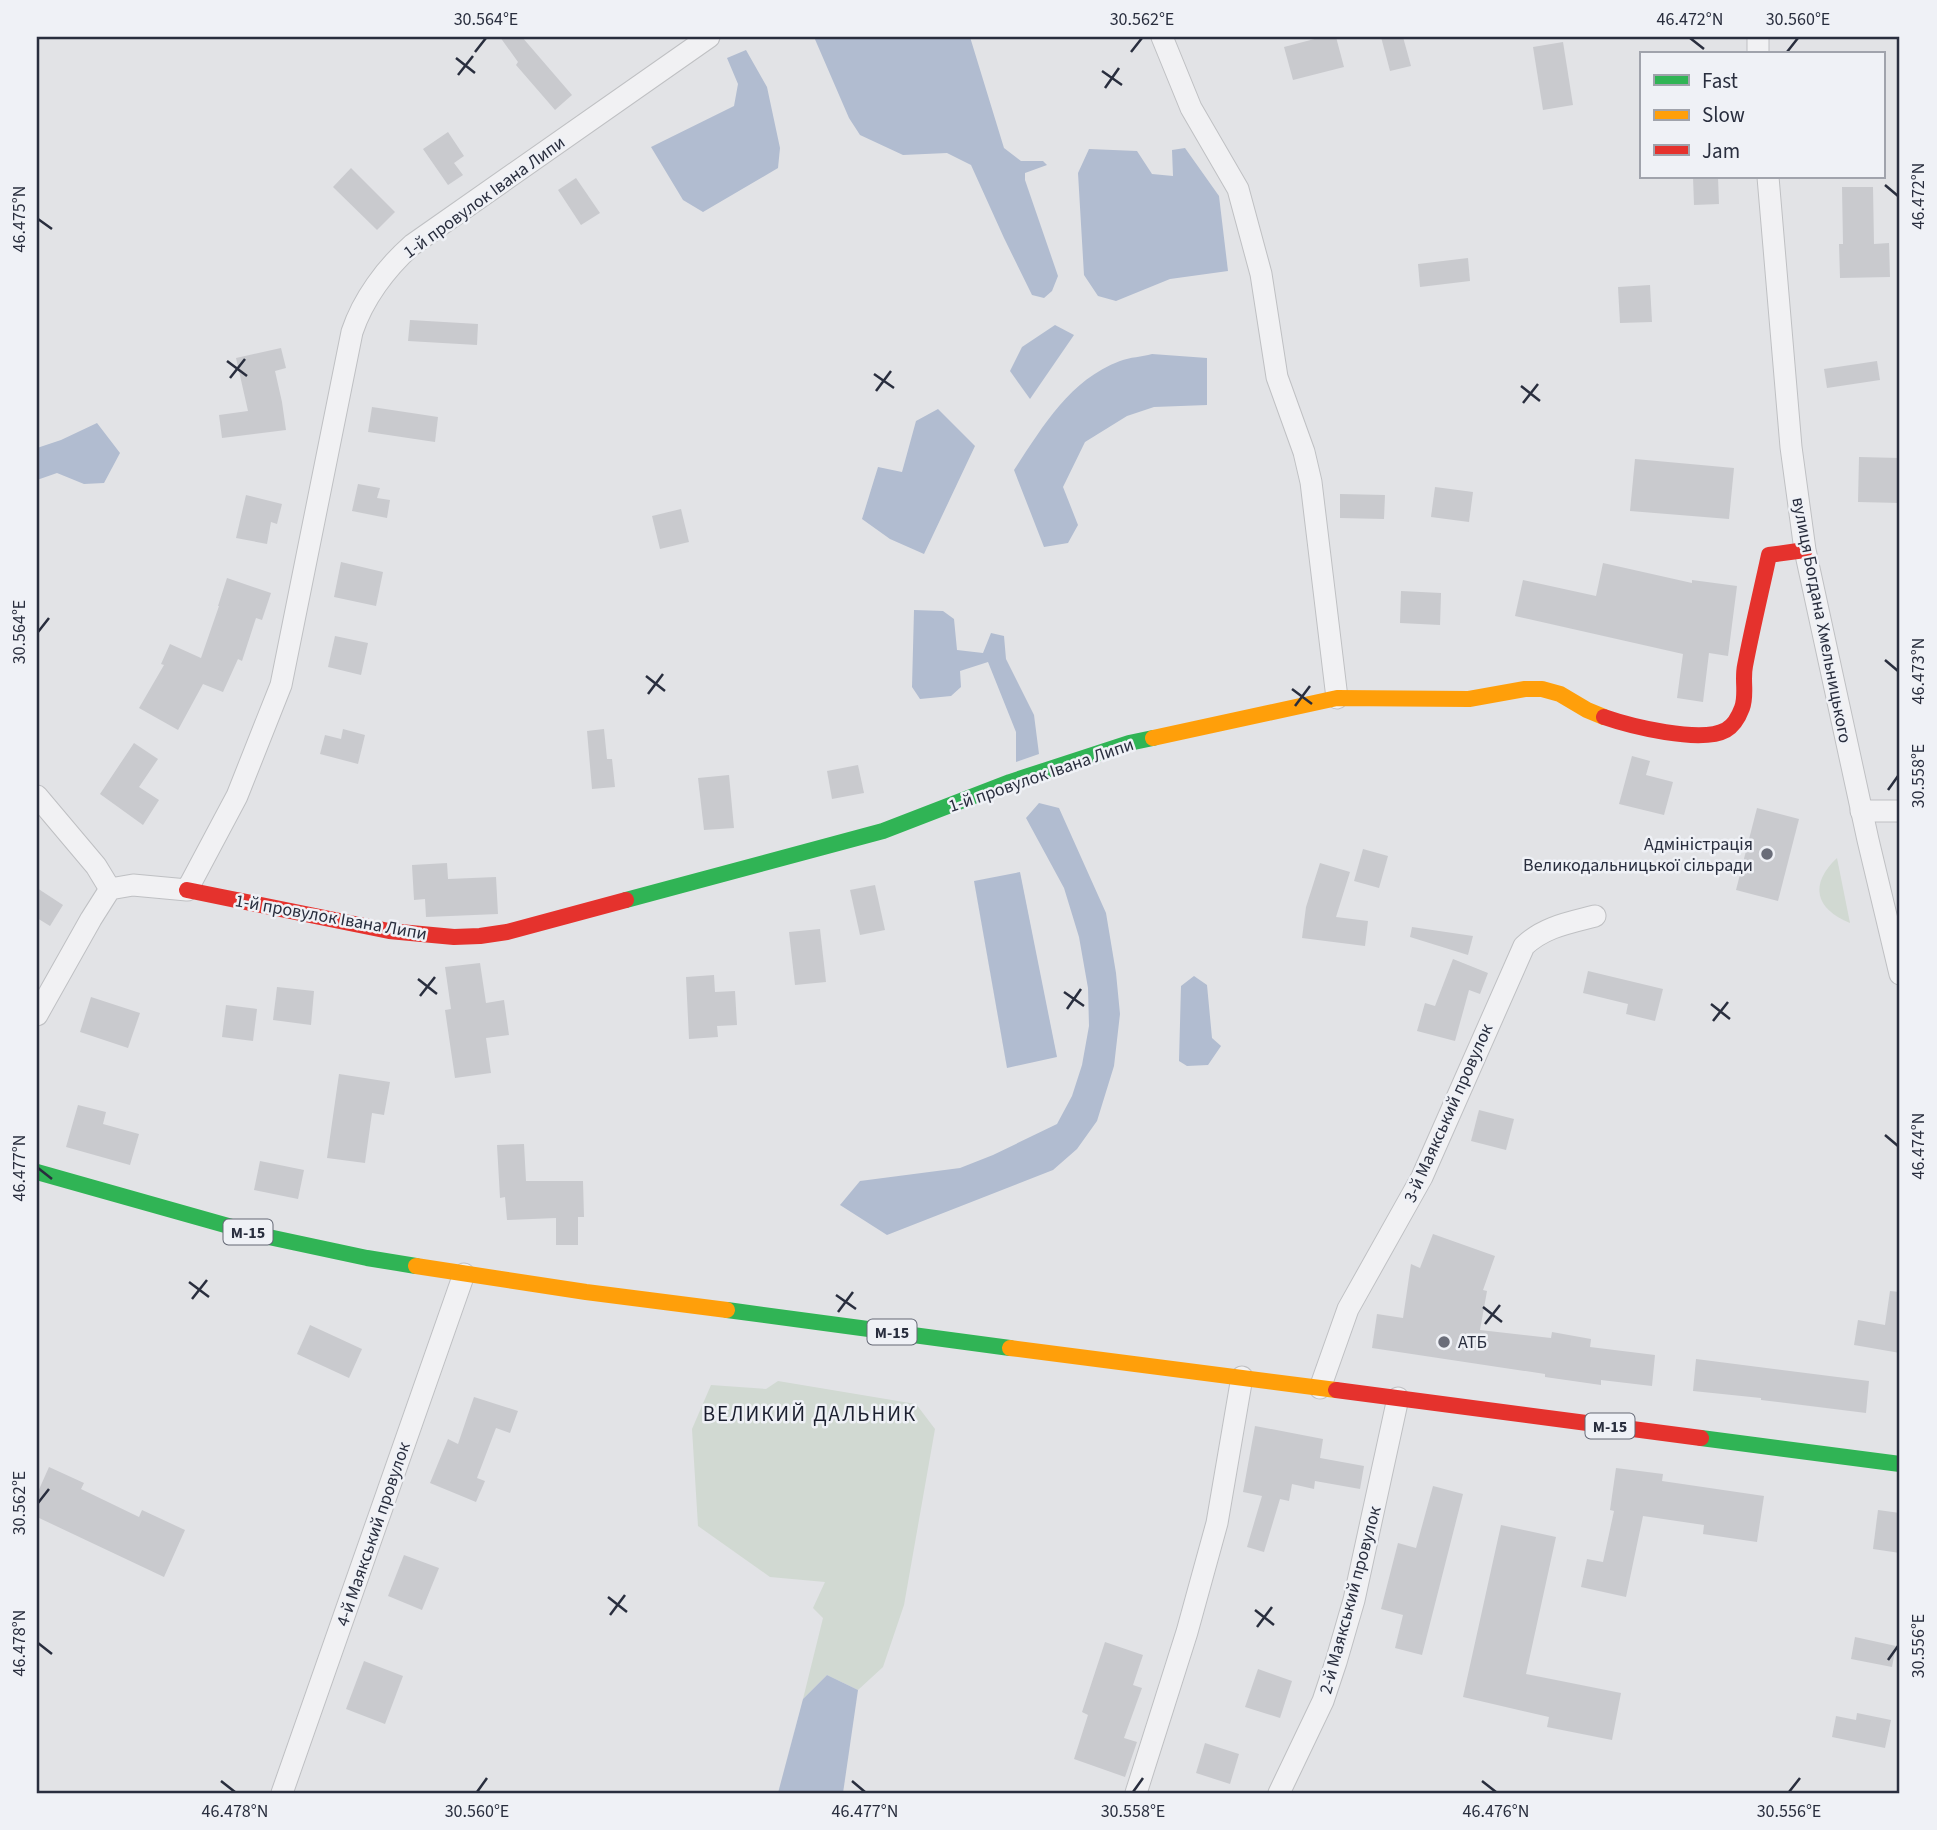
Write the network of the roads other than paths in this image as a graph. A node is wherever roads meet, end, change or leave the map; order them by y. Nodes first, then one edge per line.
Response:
1 (709, 37) edge
2 (1162, 37) edge
3 (1768, 178) edge
4 (1805, 550) junction
5 (1337, 698) junction
6 (37, 796) edge
7 (1861, 811) junction
8 (1900, 811) edge
9 (110, 889) junction
10 (187, 890) junction
11 (1595, 916) dead end
12 (1900, 974) edge
13 (37, 1015) edge
14 (37, 1172) edge
15 (464, 1274) junction
16 (1242, 1377) junction
17 (1320, 1388) junction
18 (1398, 1398) junction
19 (1900, 1464) edge
20 (282, 1793) edge
21 (1136, 1793) edge
22 (1279, 1793) edge

1 - 10 street, 1-й провулок Івана Липи
2 - 5 street
3 - 4 street, вулиця Богдана Хмельницького
4 - 5 main road, 1-й провулок Івана Липи
4 - 7 street, вулиця Богдана Хмельницького
5 - 10 main road, 1-й провулок Івана Липи
6 - 9 street
7 - 8 street
7 - 12 street, вулиця Богдана Хмельницького
9 - 10 street, 1-й провулок Івана Липи
9 - 13 street
11 - 17 street, 3-й Маякський провулок
14 - 15 main road, М-15
15 - 16 main road, М-15
15 - 20 street, 4-й Маякський провулок
16 - 17 main road, М-15
16 - 21 street
17 - 18 main road, М-15
18 - 19 main road, М-15
18 - 22 street, 2-й Маякський провулок

